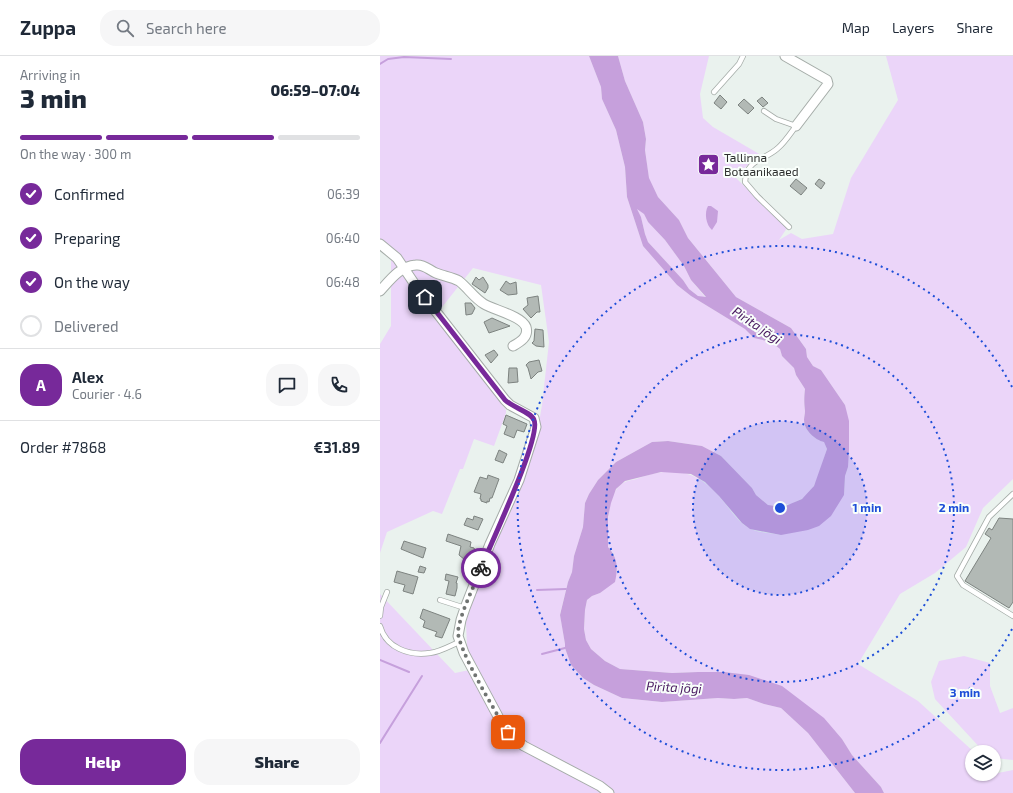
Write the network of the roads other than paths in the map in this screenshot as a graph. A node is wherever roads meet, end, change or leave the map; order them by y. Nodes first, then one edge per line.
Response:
1 (743, 56) edge
2 (785, 56) edge
3 (714, 92) dead end
4 (764, 111) dead end
5 (796, 126) junction
6 (789, 227) dead end
7 (380, 244) edge
8 (404, 268) junction
9 (380, 291) edge
10 (513, 346) dead end
11 (1013, 494) edge
12 (387, 592) dead end
13 (440, 600) dead end
14 (465, 608) junction
15 (380, 616) edge
16 (1013, 616) edge
17 (380, 626) edge
18 (459, 642) junction
19 (609, 793) edge

1 - 3 lane
2 - 5 street
4 - 5 lane
5 - 6 lane
7 - 8 street
8 - 9 street
8 - 10 street
8 - 14 street
11 - 16 lane
12 - 15 lane
13 - 14 lane
14 - 18 street
17 - 18 lane
18 - 19 street

